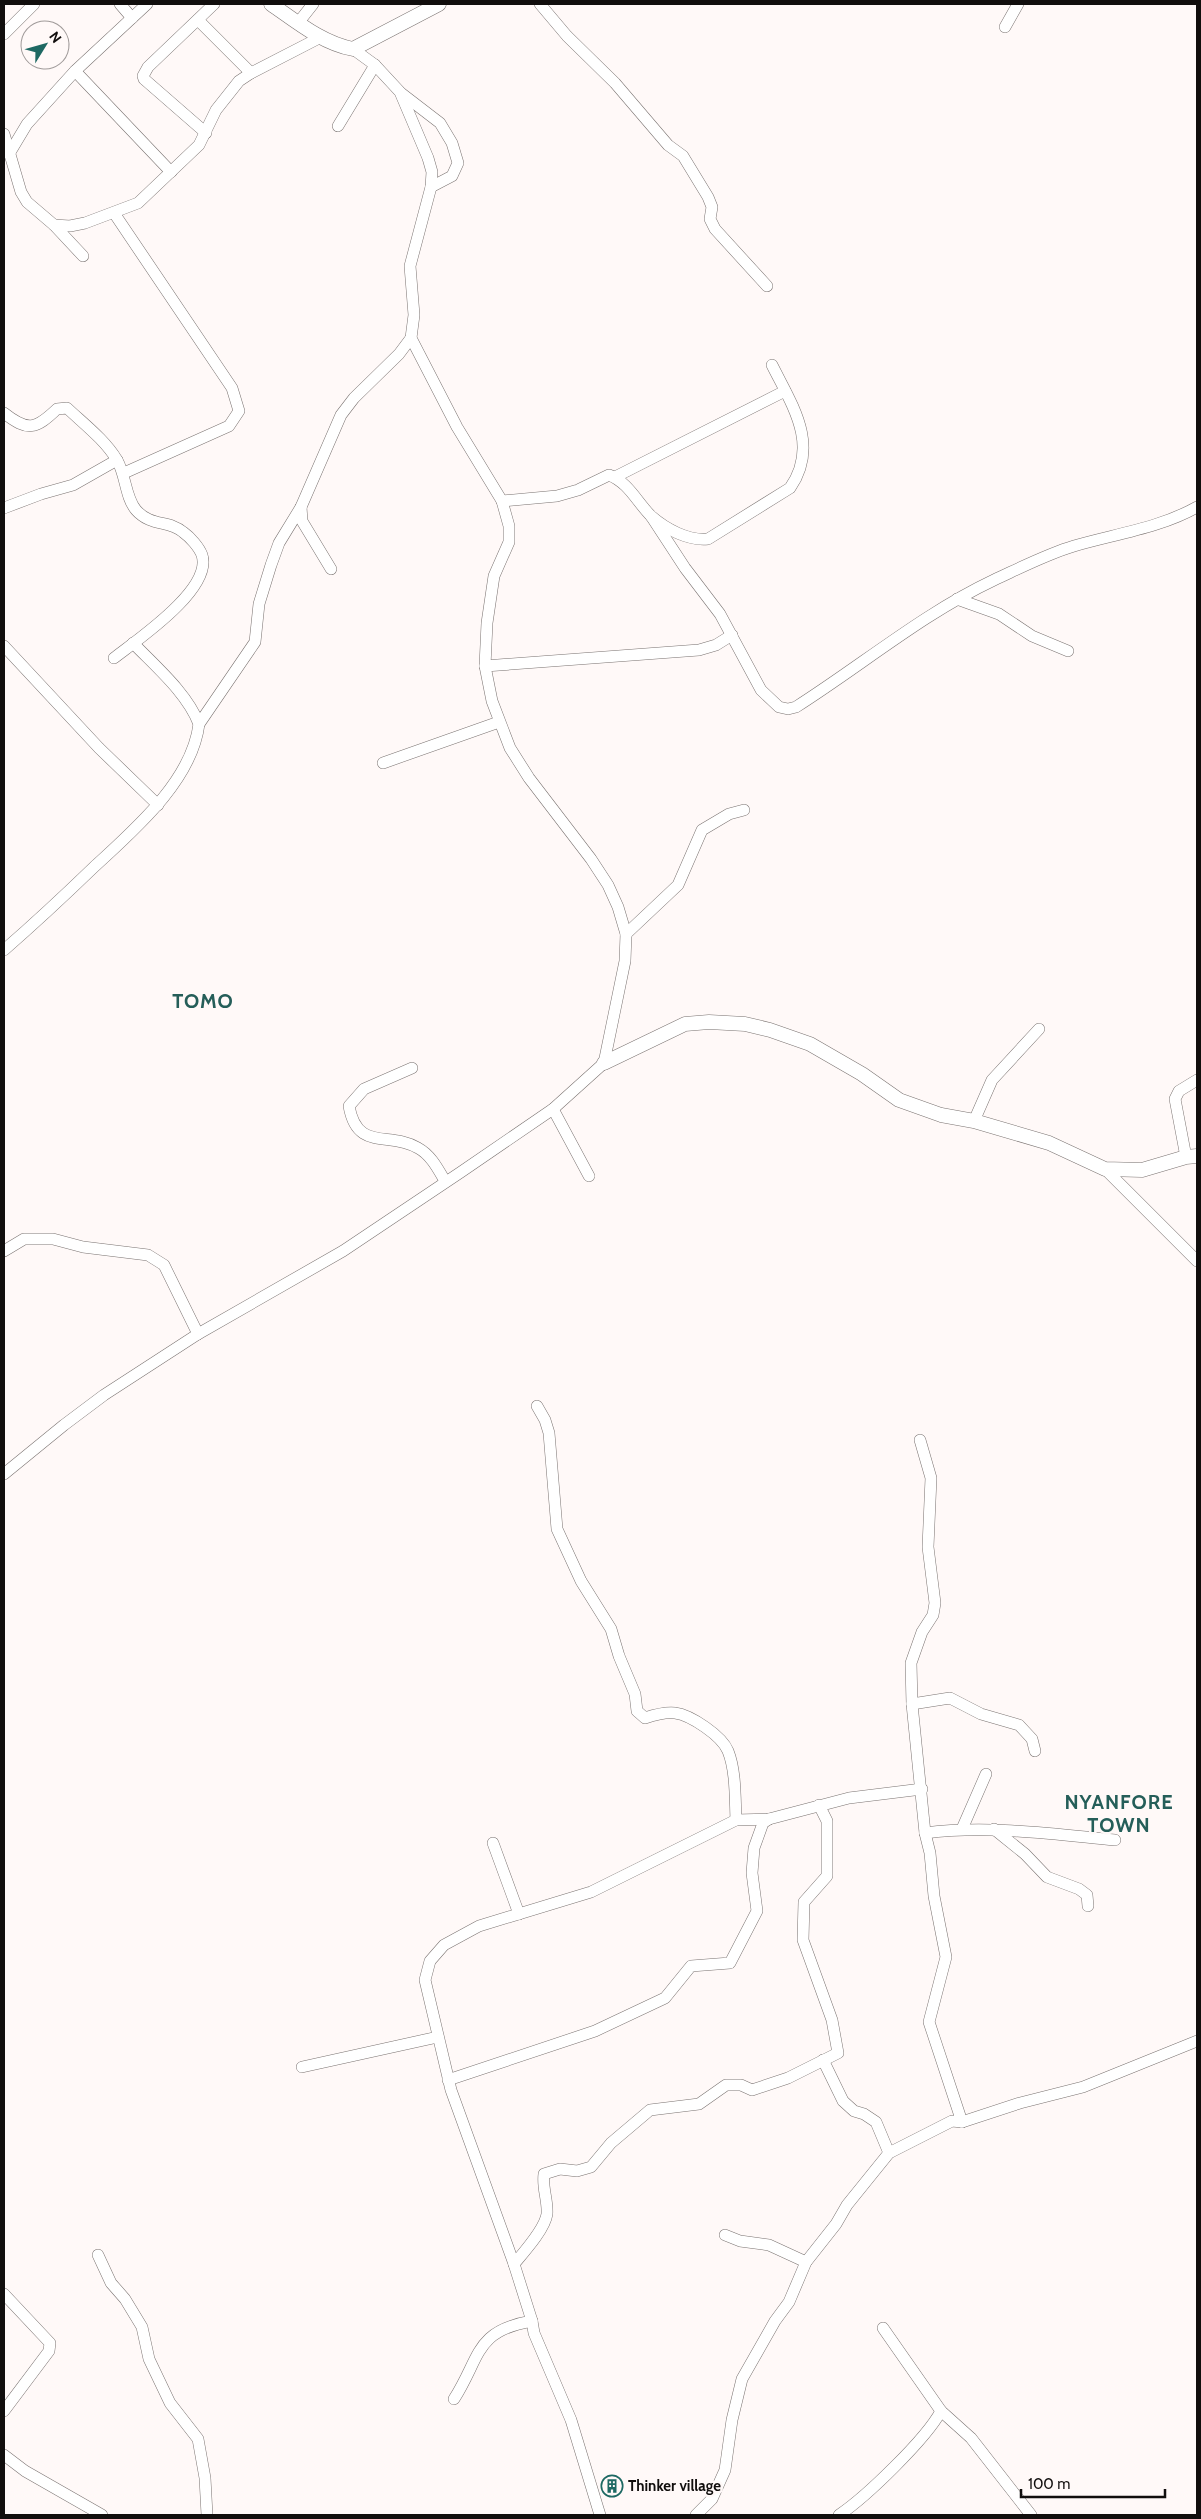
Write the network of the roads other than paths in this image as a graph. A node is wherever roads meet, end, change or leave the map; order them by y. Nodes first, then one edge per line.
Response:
1 (34, 4) edge
2 (120, 4) edge
3 (147, 4) edge
4 (214, 4) edge
5 (271, 4) edge
6 (313, 4) edge
7 (439, 4) edge
8 (540, 4) edge
9 (1018, 4) edge
10 (132, 18) junction
11 (198, 20) junction
12 (298, 23) junction
13 (1004, 27) dead end
14 (4, 34) edge
15 (321, 37) junction
16 (354, 49) junction
17 (375, 65) junction
18 (75, 71) junction
19 (251, 73) junction
20 (400, 92) junction
21 (338, 126) dead end
22 (206, 133) junction
23 (4, 134) edge
24 (9, 154) junction
25 (171, 172) junction
26 (431, 187) junction
27 (114, 213) junction
28 (54, 225) junction
29 (83, 256) dead end
30 (767, 286) dead end
31 (411, 338) junction
32 (772, 365) dead end
33 (784, 391) junction
34 (4, 413) edge
35 (117, 460) junction
36 (124, 473) junction
37 (615, 478) junction
38 (502, 501) junction
39 (301, 507) junction
40 (4, 508) edge
41 (1197, 508) edge
42 (651, 516) junction
43 (331, 569) dead end
44 (957, 599) junction
45 (732, 635) junction
46 (133, 643) junction
47 (4, 646) edge
48 (1068, 651) dead end
49 (114, 658) dead end
50 (485, 666) junction
51 (499, 722) junction
52 (199, 724) junction
53 (383, 763) dead end
54 (158, 805) junction
55 (744, 810) dead end
56 (626, 934) junction
57 (4, 950) edge
58 (1038, 1030) dead end
59 (604, 1063) junction
60 (412, 1068) dead end
61 (1197, 1080) edge
62 (553, 1109) junction
63 (974, 1121) junction
64 (1192, 1156) edge
65 (1106, 1170) junction
66 (589, 1176) dead end
67 (446, 1181) junction
68 (4, 1251) edge
69 (1197, 1261) edge
70 (198, 1334) junction
71 (537, 1406) dead end
72 (920, 1440) dead end
73 (4, 1474) edge
74 (912, 1704) junction
75 (1035, 1751) dead end
76 (986, 1774) dead end
77 (922, 1789) junction
78 (819, 1805) junction
79 (768, 1819) junction
80 (736, 1820) junction
81 (962, 1829) junction
82 (994, 1830) junction
83 (925, 1833) junction
84 (1115, 1840) dead end
85 (493, 1843) dead end
86 (1088, 1906) dead end
87 (520, 1914) junction
88 (438, 2037) junction
89 (1197, 2041) edge
90 (823, 2060) junction
91 (302, 2067) dead end
92 (448, 2080) junction
93 (962, 2122) junction
94 (889, 2153) junction
95 (725, 2235) dead end
96 (98, 2255) dead end
97 (806, 2262) junction
98 (514, 2264) junction
99 (4, 2294) edge
100 (532, 2321) junction
101 (883, 2328) dead end
102 (454, 2399) dead end
103 (4, 2411) edge
104 (941, 2411) junction
105 (4, 2455) edge
106 (102, 2515) edge
107 (207, 2515) edge
108 (600, 2515) edge
109 (696, 2515) edge
110 (839, 2515) edge
111 (1031, 2515) edge

1 - 14 street
2 - 10 street
3 - 10 street
4 - 11 street
5 - 12 street
6 - 12 street
7 - 16 street
8 - 30 street
9 - 13 street
10 - 18 street
11 - 19 street
11 - 22 street
12 - 15 street
15 - 16 street
15 - 19 street
16 - 17 street
17 - 20 street
17 - 21 street
18 - 24 street
18 - 25 street
19 - 22 street
20 - 26 street
20 - 26 street
22 - 25 street
23 - 24 street
24 - 28 street
25 - 27 street
26 - 31 street
27 - 28 street
27 - 36 street
28 - 29 street
31 - 38 street
31 - 39 street
32 - 33 street
33 - 37 street
33 - 42 street
34 - 35 street
35 - 36 street
35 - 40 street
36 - 46 street
37 - 38 street
37 - 42 street
38 - 50 street
39 - 43 street
39 - 52 street
41 - 44 street
42 - 45 street
44 - 45 street
44 - 48 street
45 - 50 street
46 - 49 street
46 - 52 street
47 - 54 street
50 - 51 street
51 - 53 street
51 - 56 street
52 - 54 street
54 - 57 street
55 - 56 street
56 - 59 street
58 - 63 street
59 - 62 street
59 - 63 street
60 - 67 street
61 - 64 street
62 - 66 street
62 - 67 street
63 - 65 street
64 - 65 street
65 - 69 street
67 - 70 street
68 - 70 street
70 - 73 street
71 - 80 street
72 - 74 street
74 - 75 street
74 - 77 street
76 - 81 street
77 - 78 street
77 - 83 street
78 - 79 street
78 - 90 street
79 - 80 street
79 - 92 street
80 - 87 street
81 - 82 street
81 - 83 street
82 - 84 street
82 - 86 street
83 - 93 street
85 - 87 street
87 - 88 street
88 - 91 street
88 - 92 street
89 - 93 street
90 - 94 street
90 - 98 street
92 - 98 street
93 - 94 street
94 - 97 street
95 - 97 street
96 - 107 street
97 - 109 street
98 - 100 street
99 - 103 street
100 - 102 street
100 - 108 street
101 - 104 street
104 - 110 street
104 - 111 street
105 - 106 street

